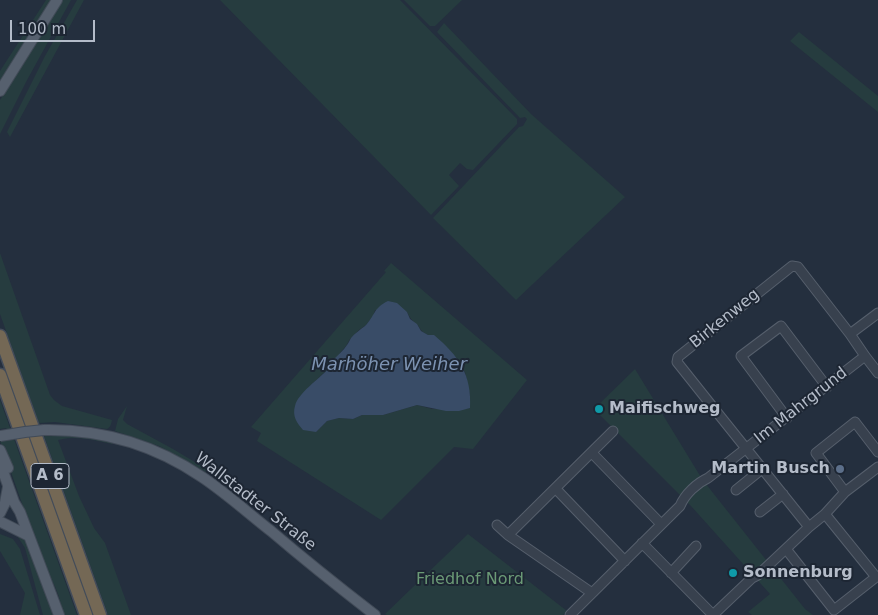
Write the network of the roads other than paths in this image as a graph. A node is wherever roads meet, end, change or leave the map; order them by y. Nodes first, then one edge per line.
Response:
1 (57, 0) edge
2 (0, 91) edge
3 (878, 313) edge
4 (850, 334) junction
5 (0, 336) edge
6 (865, 356) junction
7 (878, 373) edge
8 (0, 375) edge
9 (827, 387) junction
10 (787, 418) junction
11 (613, 431) dead end
12 (0, 436) edge
13 (746, 449) junction
14 (0, 450) edge
15 (878, 452) edge
16 (592, 453) junction
17 (0, 463) edge
18 (878, 467) edge
19 (762, 469) junction
20 (8, 486) junction
21 (556, 488) junction
22 (736, 490) dead end
23 (846, 492) junction
24 (783, 494) junction
25 (20, 512) junction
26 (760, 512) dead end
27 (0, 514) edge
28 (826, 514) junction
29 (0, 522) edge
30 (661, 524) junction
31 (497, 525) dead end
32 (809, 527) junction
33 (508, 535) junction
34 (29, 536) junction
35 (642, 544) junction
36 (696, 546) dead end
37 (786, 550) junction
38 (625, 561) junction
39 (671, 573) junction
40 (592, 593) junction
41 (58, 615) edge
42 (86, 615) edge
43 (100, 615) edge
44 (375, 615) edge
45 (570, 615) edge
46 (713, 615) edge

1 - 2 main road
3 - 4 street
4 - 6 street, Birkenweg
4 - 13 street, Birkenweg
5 - 43 highway, A 6
6 - 7 street
6 - 9 street, Im Mahrgrund
8 - 42 highway, A 6
9 - 10 street, Im Mahrgrund
9 - 10 street
10 - 13 street, Im Mahrgrund
11 - 16 street
12 - 44 main road, Wallstadter Straße, bridge
13 - 19 street, Birkenweg
13 - 30 street, Im Mahrgrund
14 - 25 main road
15 - 23 street
16 - 21 street
16 - 30 street
17 - 20 main road
18 - 23 street
19 - 22 street
19 - 24 street, Birkenweg
20 - 25 main road
20 - 27 main road
21 - 33 street
21 - 38 street
23 - 28 street
24 - 26 street
24 - 32 street, Birkenweg
25 - 27 main road
25 - 29 main road
25 - 34 main road
28 - 32 street
28 - 37 street
29 - 34 main road
30 - 35 street, Im Mahrgrund
31 - 33 street
32 - 37 street
33 - 40 street
34 - 41 main road
35 - 38 street, Im Mahrgrund
35 - 39 street
36 - 39 street
37 - 46 street
38 - 40 street, Im Mahrgrund
39 - 46 street
40 - 45 street, Im Mahrgrund

